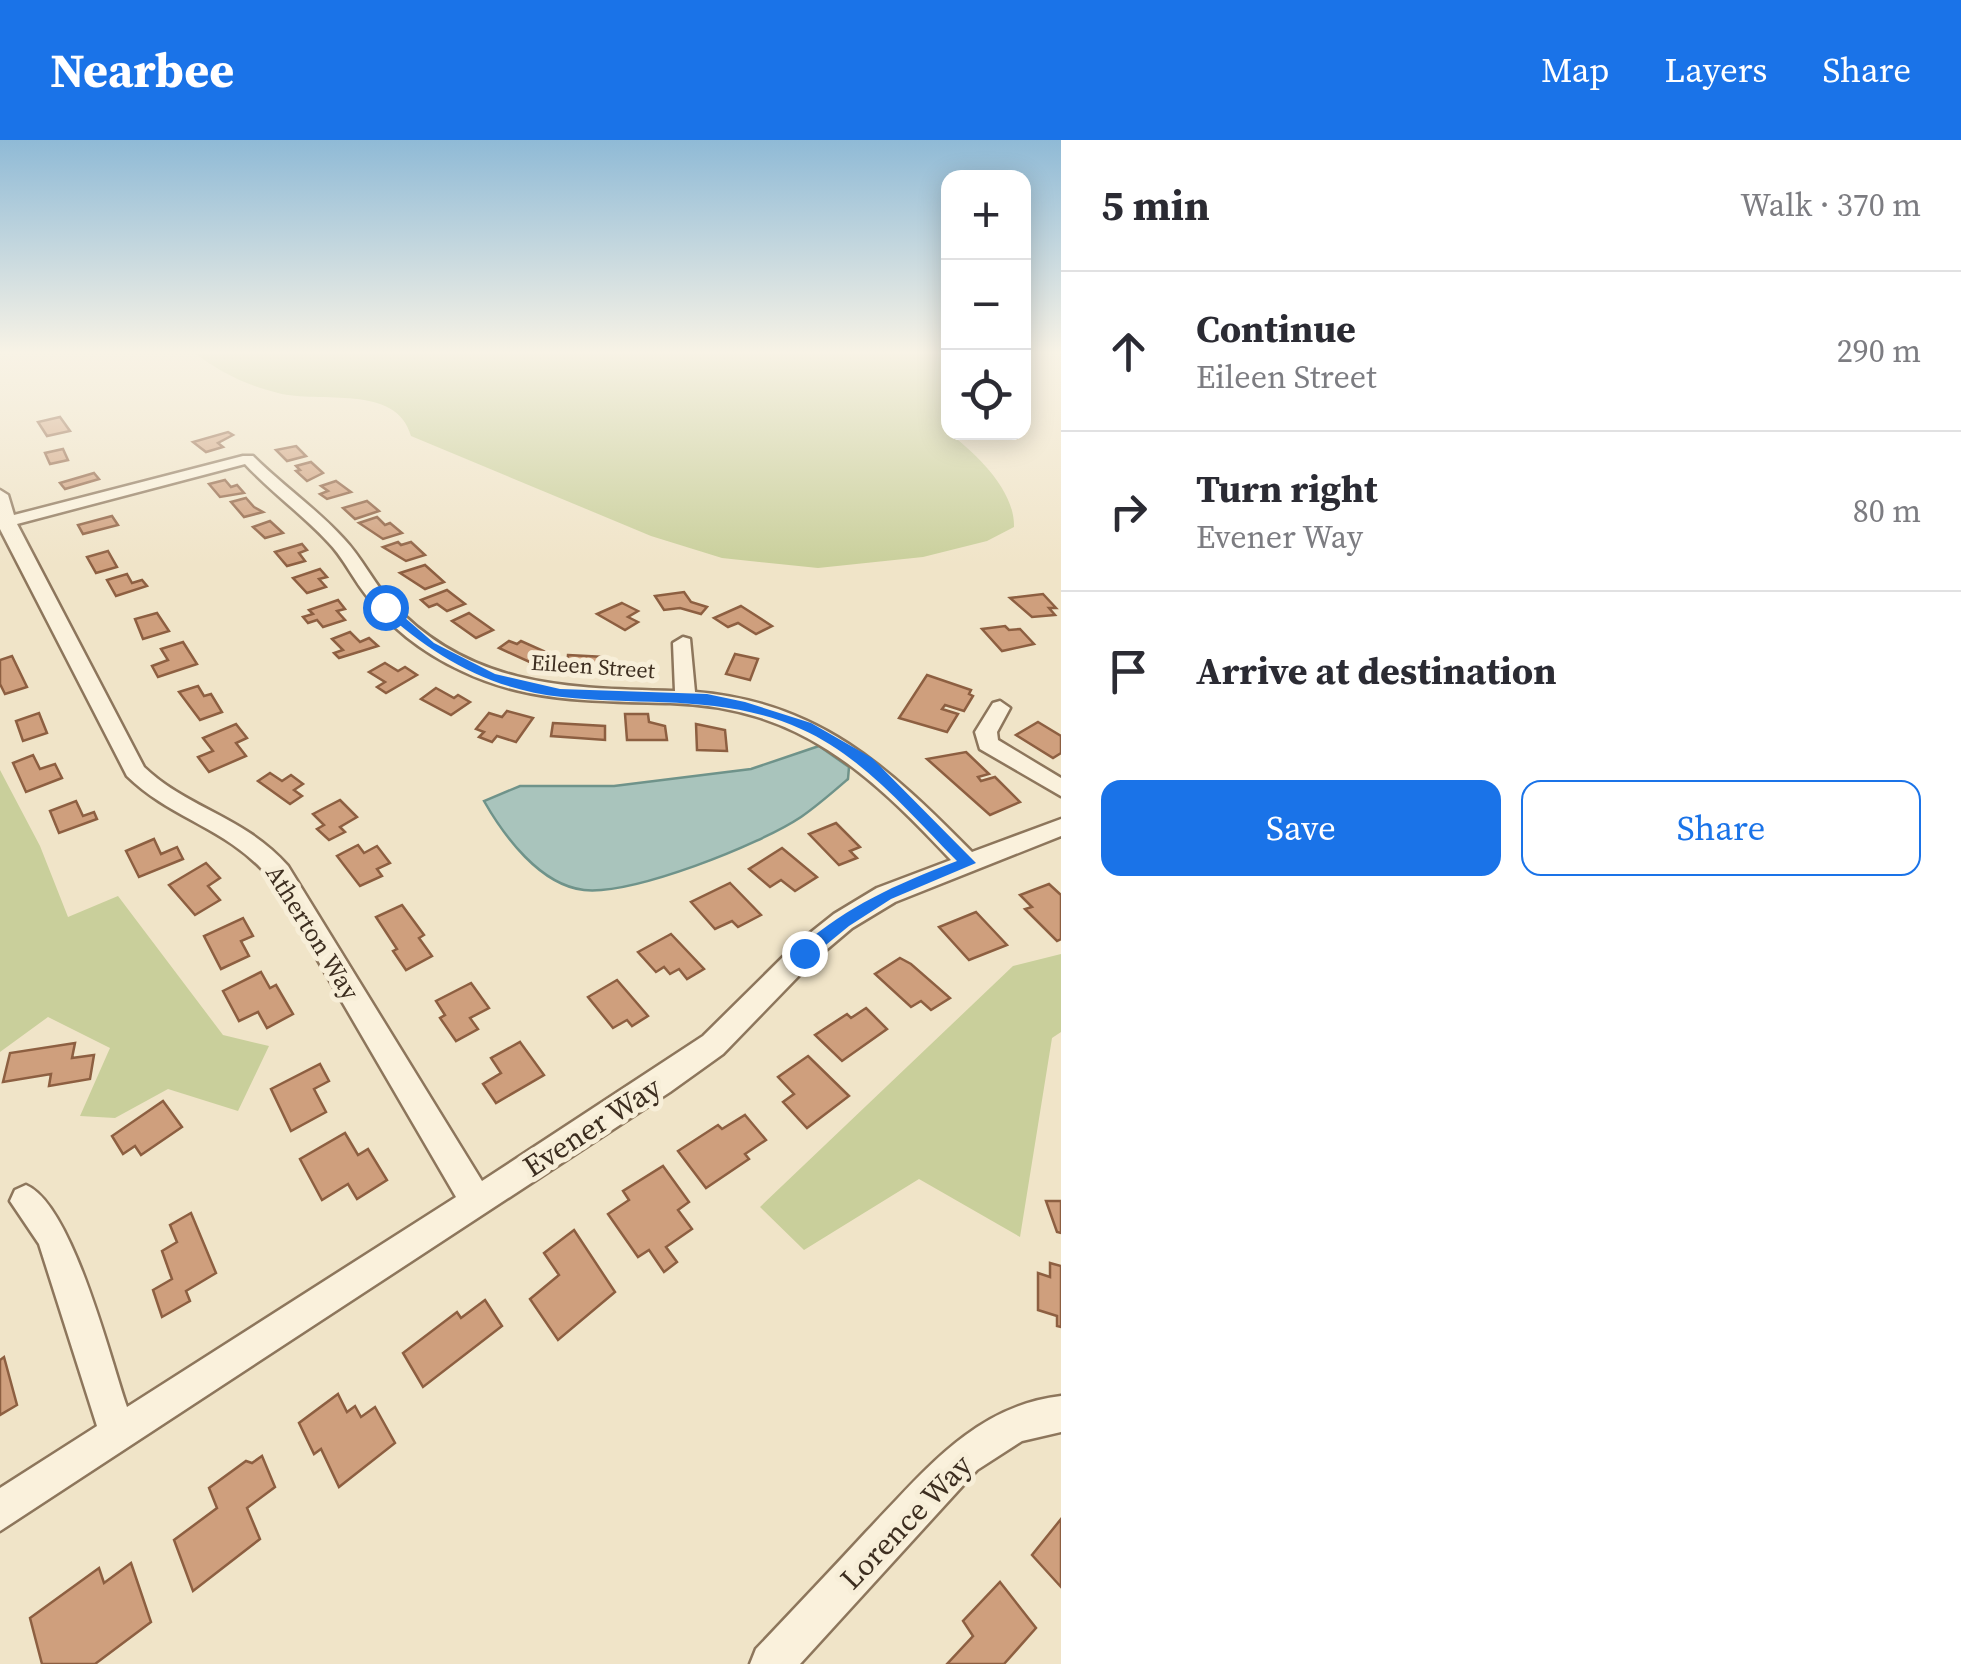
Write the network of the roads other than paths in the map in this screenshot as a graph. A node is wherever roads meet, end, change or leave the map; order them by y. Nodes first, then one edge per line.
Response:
1 (0, 495) edge
2 (4, 523) edge
3 (683, 642) dead end
4 (685, 697) junction
5 (1000, 708) dead end
6 (1061, 788) edge
7 (1061, 827) edge
8 (968, 863) junction
9 (26, 1202) dead end
10 (477, 1202) junction
11 (1061, 1414) edge
12 (118, 1434) junction
13 (0, 1511) edge
14 (789, 1657) edge

1 - 2 street, Atherton Way
2 - 4 street, Eileen Street
2 - 10 street, Atherton Way
3 - 4 street
4 - 8 street, Eileen Street
5 - 6 street
7 - 8 street, Evener Way
8 - 10 street, Evener Way
9 - 12 street
10 - 12 street, Evener Way
11 - 14 street, Lorence Way
12 - 13 street, Evener Way

